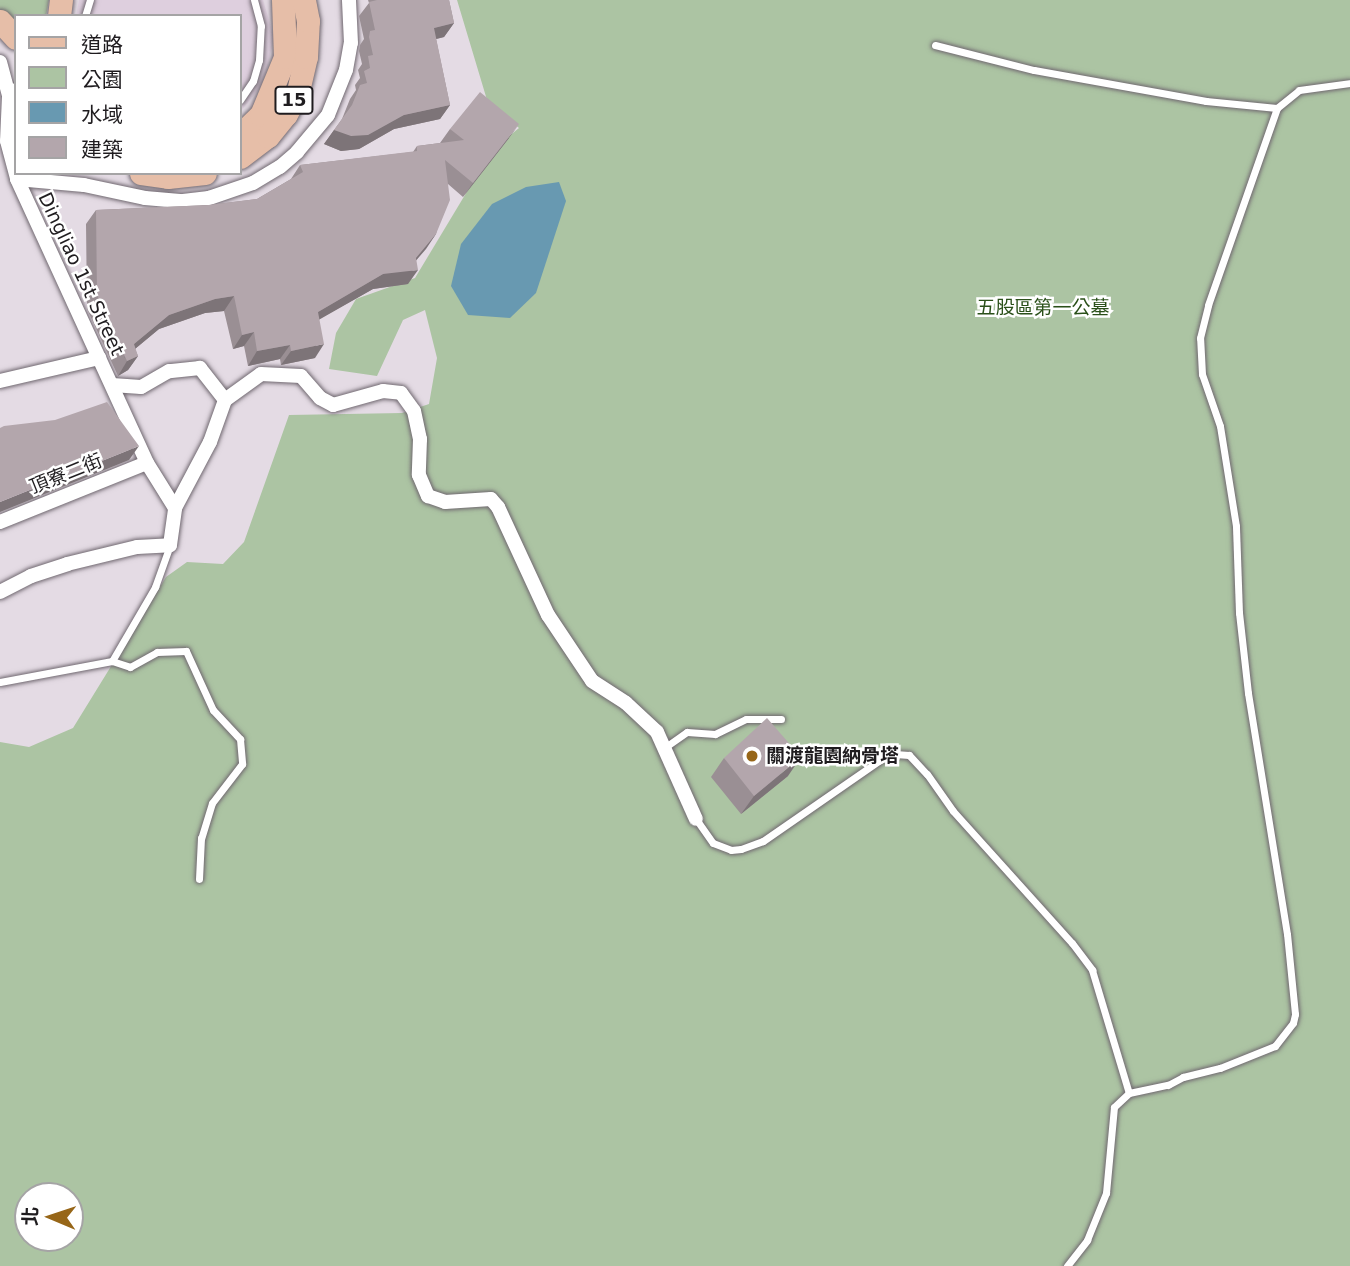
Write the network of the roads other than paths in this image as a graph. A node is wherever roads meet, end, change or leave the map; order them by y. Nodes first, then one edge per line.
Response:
1 (254, 0) edge
2 (283, 0) edge
3 (304, 0) edge
4 (349, 0) edge
5 (0, 20) edge
6 (14, 36) edge
7 (935, 45) dead end
8 (0, 62) edge
9 (1350, 83) edge
10 (12, 93) edge
11 (242, 97) edge
12 (1277, 108) junction
13 (242, 133) edge
14 (242, 156) edge
15 (14, 168) edge
16 (16, 175) edge
17 (154, 175) edge
18 (186, 175) edge
19 (17, 179) junction
20 (99, 358) junction
21 (0, 381) edge
22 (111, 385) junction
23 (225, 400) junction
24 (147, 463) junction
25 (175, 508) junction
26 (0, 522) edge
27 (170, 545) junction
28 (0, 592) edge
29 (112, 661) junction
30 (0, 682) edge
31 (781, 719) dead end
32 (664, 748) junction
33 (696, 819) joint
34 (199, 878) dead end
35 (1129, 1093) junction
36 (1067, 1266) edge

1 - 11 lane
2 - 13 main road
3 - 14 main road, 15
4 - 19 street
5 - 6 main road
7 - 12 lane
8 - 10 street, Dingliao 1st Street
9 - 12 lane
10 - 15 street, Dingliao 1st Street
12 - 35 lane
16 - 19 street, Dingliao 1st Street
17 - 18 main road
19 - 20 street, Dingliao 1st Street
20 - 21 street
20 - 22 street, Dingliao 1st Street
22 - 23 street, Dingliao 1st Street
22 - 24 street, Dingliao 1st Street
23 - 25 street
23 - 32 street
24 - 25 street, Dingliao 1st Street
24 - 26 street, 頂寮二街
25 - 27 street
27 - 28 street
27 - 29 lane
29 - 30 lane
29 - 34 lane
31 - 32 lane
32 - 33 street
33 - 35 lane
35 - 36 lane

